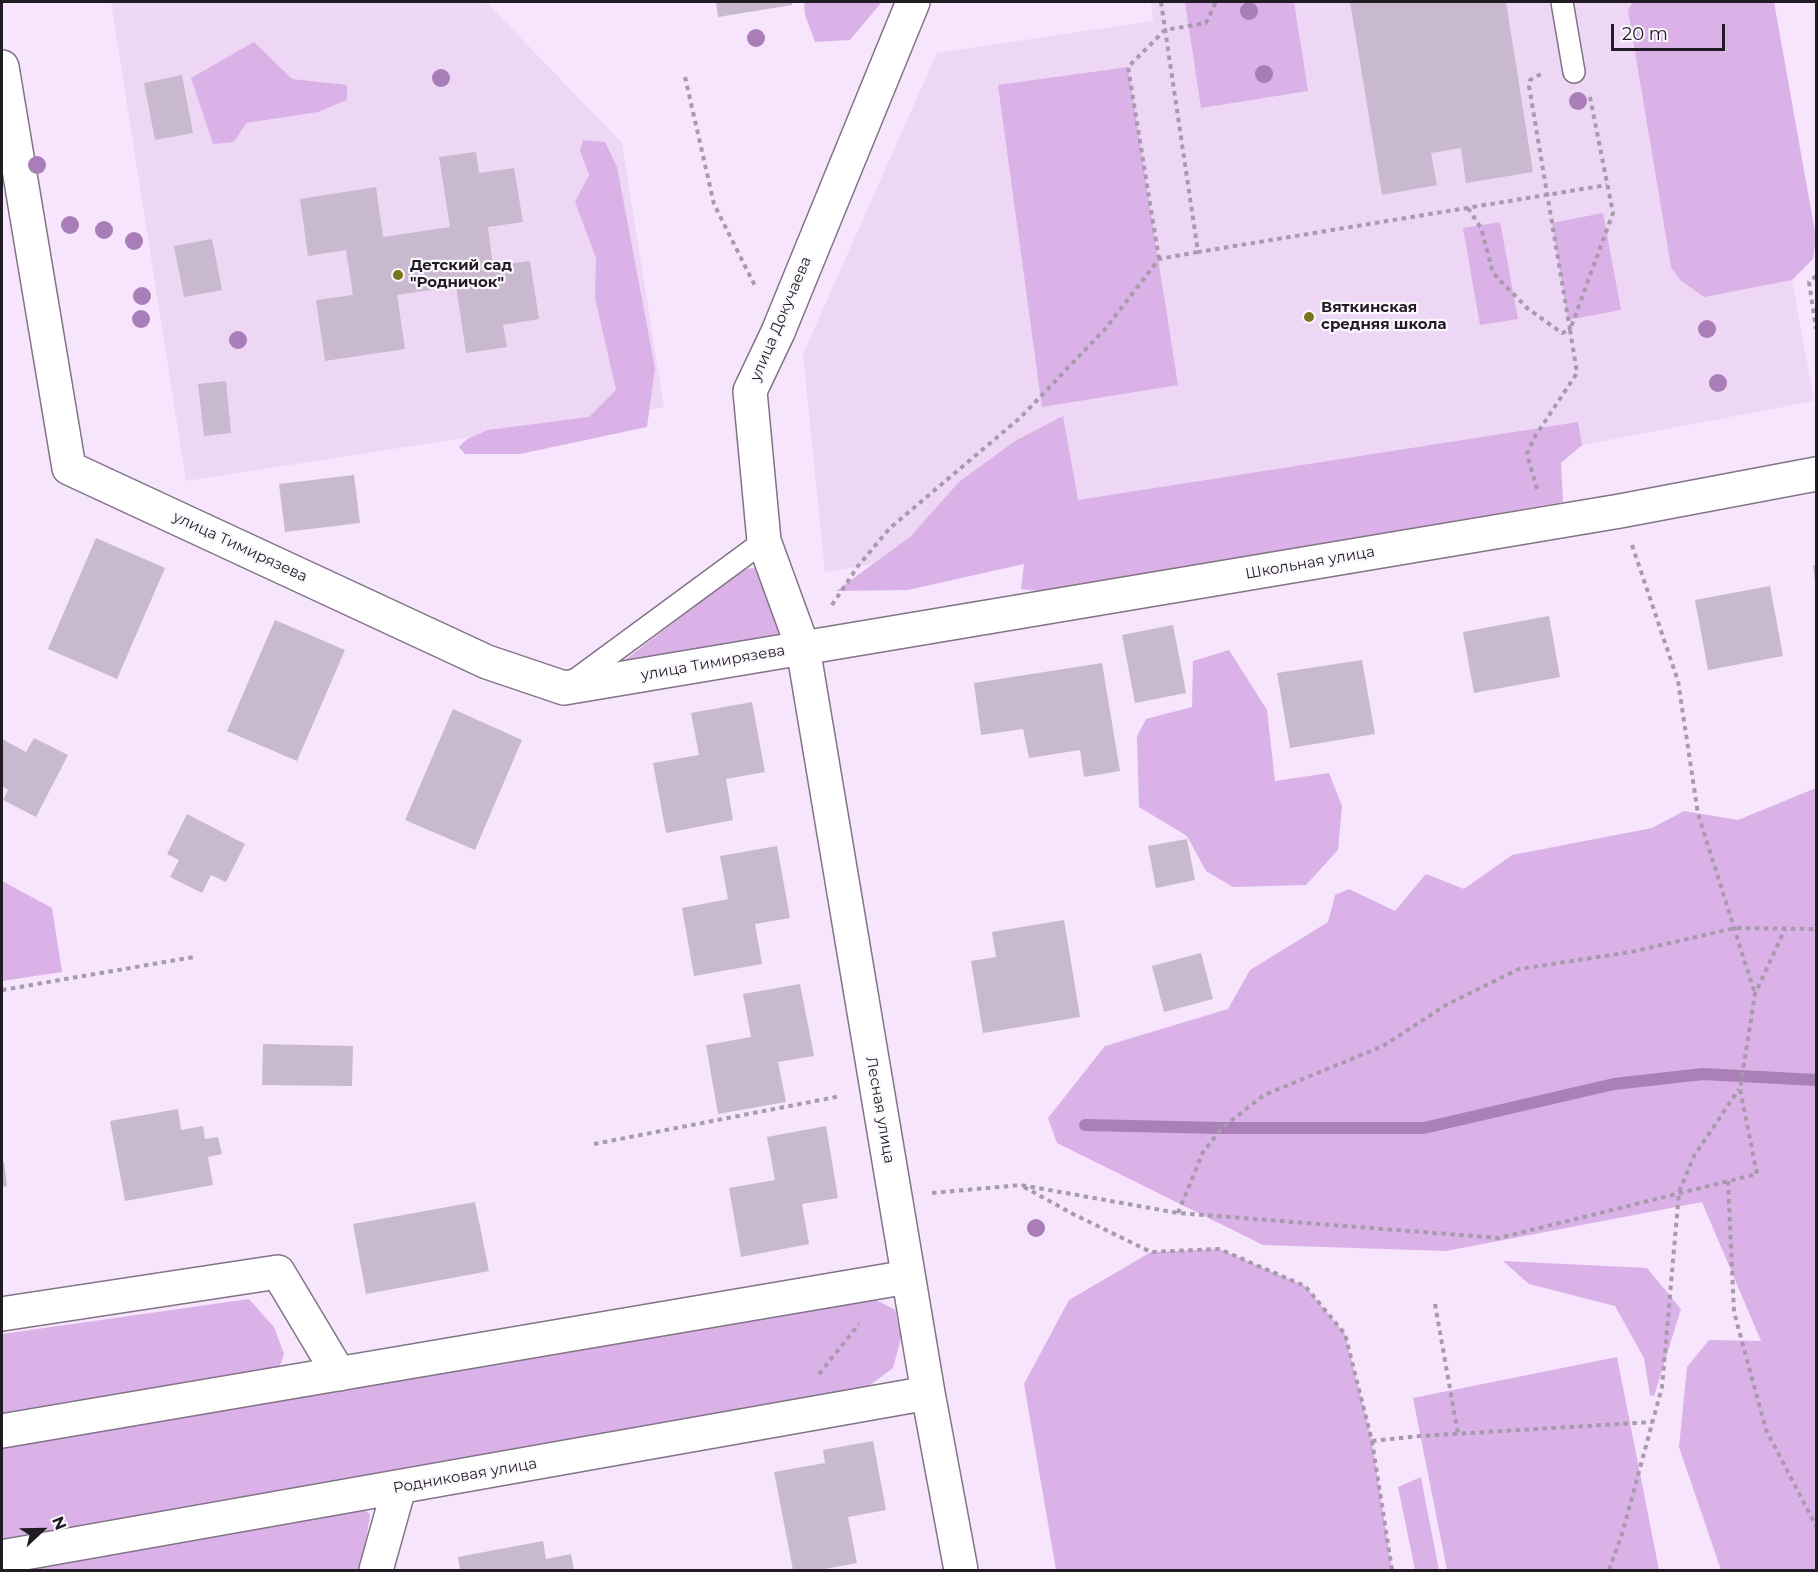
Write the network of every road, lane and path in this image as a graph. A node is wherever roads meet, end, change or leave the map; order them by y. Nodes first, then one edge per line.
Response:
1 (913, 2) edge
2 (1161, 2) edge
3 (1216, 2) edge
4 (1562, 2) edge
5 (1165, 30) junction
6 (1573, 65) junction
7 (2, 67) edge
8 (685, 77) dead end
9 (1607, 184) junction
10 (1548, 195) junction
11 (1468, 208) junction
12 (1198, 252) junction
13 (1159, 259) junction
14 (1816, 276) edge
15 (1816, 329) edge
16 (1570, 330) junction
17 (778, 332) junction
18 (1816, 474) edge
19 (1620, 511) junction
20 (1546, 523) junction
21 (764, 541) junction
22 (803, 648) junction
23 (564, 688) junction
24 (1736, 928) junction
25 (1816, 928) edge
26 (1785, 929) junction
27 (194, 957) dead end
28 (2, 990) edge
29 (1755, 994) junction
30 (877, 1088) junction
31 (1740, 1089) junction
32 (594, 1144) dead end
33 (1728, 1181) junction
34 (1021, 1185) junction
35 (1679, 1192) junction
36 (895, 1196) junction
37 (1178, 1213) junction
38 (902, 1278) junction
39 (1435, 1304) dead end
40 (2, 1314) edge
41 (339, 1374) junction
42 (812, 1379) dead end
43 (928, 1393) junction
44 (1653, 1422) junction
45 (2, 1431) edge
46 (1458, 1434) junction
47 (1372, 1441) junction
48 (399, 1488) junction
49 (1816, 1527) edge
50 (2, 1557) edge
51 (376, 1570) edge
52 (961, 1570) edge
53 (1392, 1570) edge
54 (1609, 1570) edge

1 - 17 street, улица Докучаева
2 - 5 path
3 - 5 path
4 - 6 lane
5 - 12 path
5 - 13 path
6 - 9 path
6 - 10 path
7 - 23 street, улица Тимирязева
8 - 17 path
9 - 10 path
9 - 16 path
10 - 11 path
10 - 16 path
11 - 12 path
11 - 16 path
12 - 13 path
13 - 22 path
14 - 15 path
16 - 20 path
17 - 21 street, улица Докучаева
18 - 19 street, Школьная улица
19 - 20 street, Школьная улица
19 - 24 path
20 - 22 street, Школьная улица
21 - 22 street, улица Докучаева
21 - 23 lane
22 - 23 street, улица Тимирязева
22 - 30 street, Лесная улица
24 - 26 path
24 - 29 path
24 - 37 path
25 - 26 path
26 - 29 path
27 - 28 path
29 - 31 path
30 - 32 path
30 - 36 street, Лесная улица
31 - 33 path
31 - 35 path
33 - 35 path
33 - 49 path
34 - 36 path
34 - 37 path
34 - 47 path
35 - 37 path
35 - 44 path
36 - 38 street, Лесная улица
38 - 41 street
38 - 42 path
38 - 43 street, Лесная улица
39 - 46 path
40 - 41 street
41 - 45 street
43 - 48 street, Родниковая улица
43 - 52 street, Лесная улица
44 - 46 path
44 - 54 path
46 - 47 path
47 - 53 path
48 - 50 street, Родниковая улица
48 - 51 street

